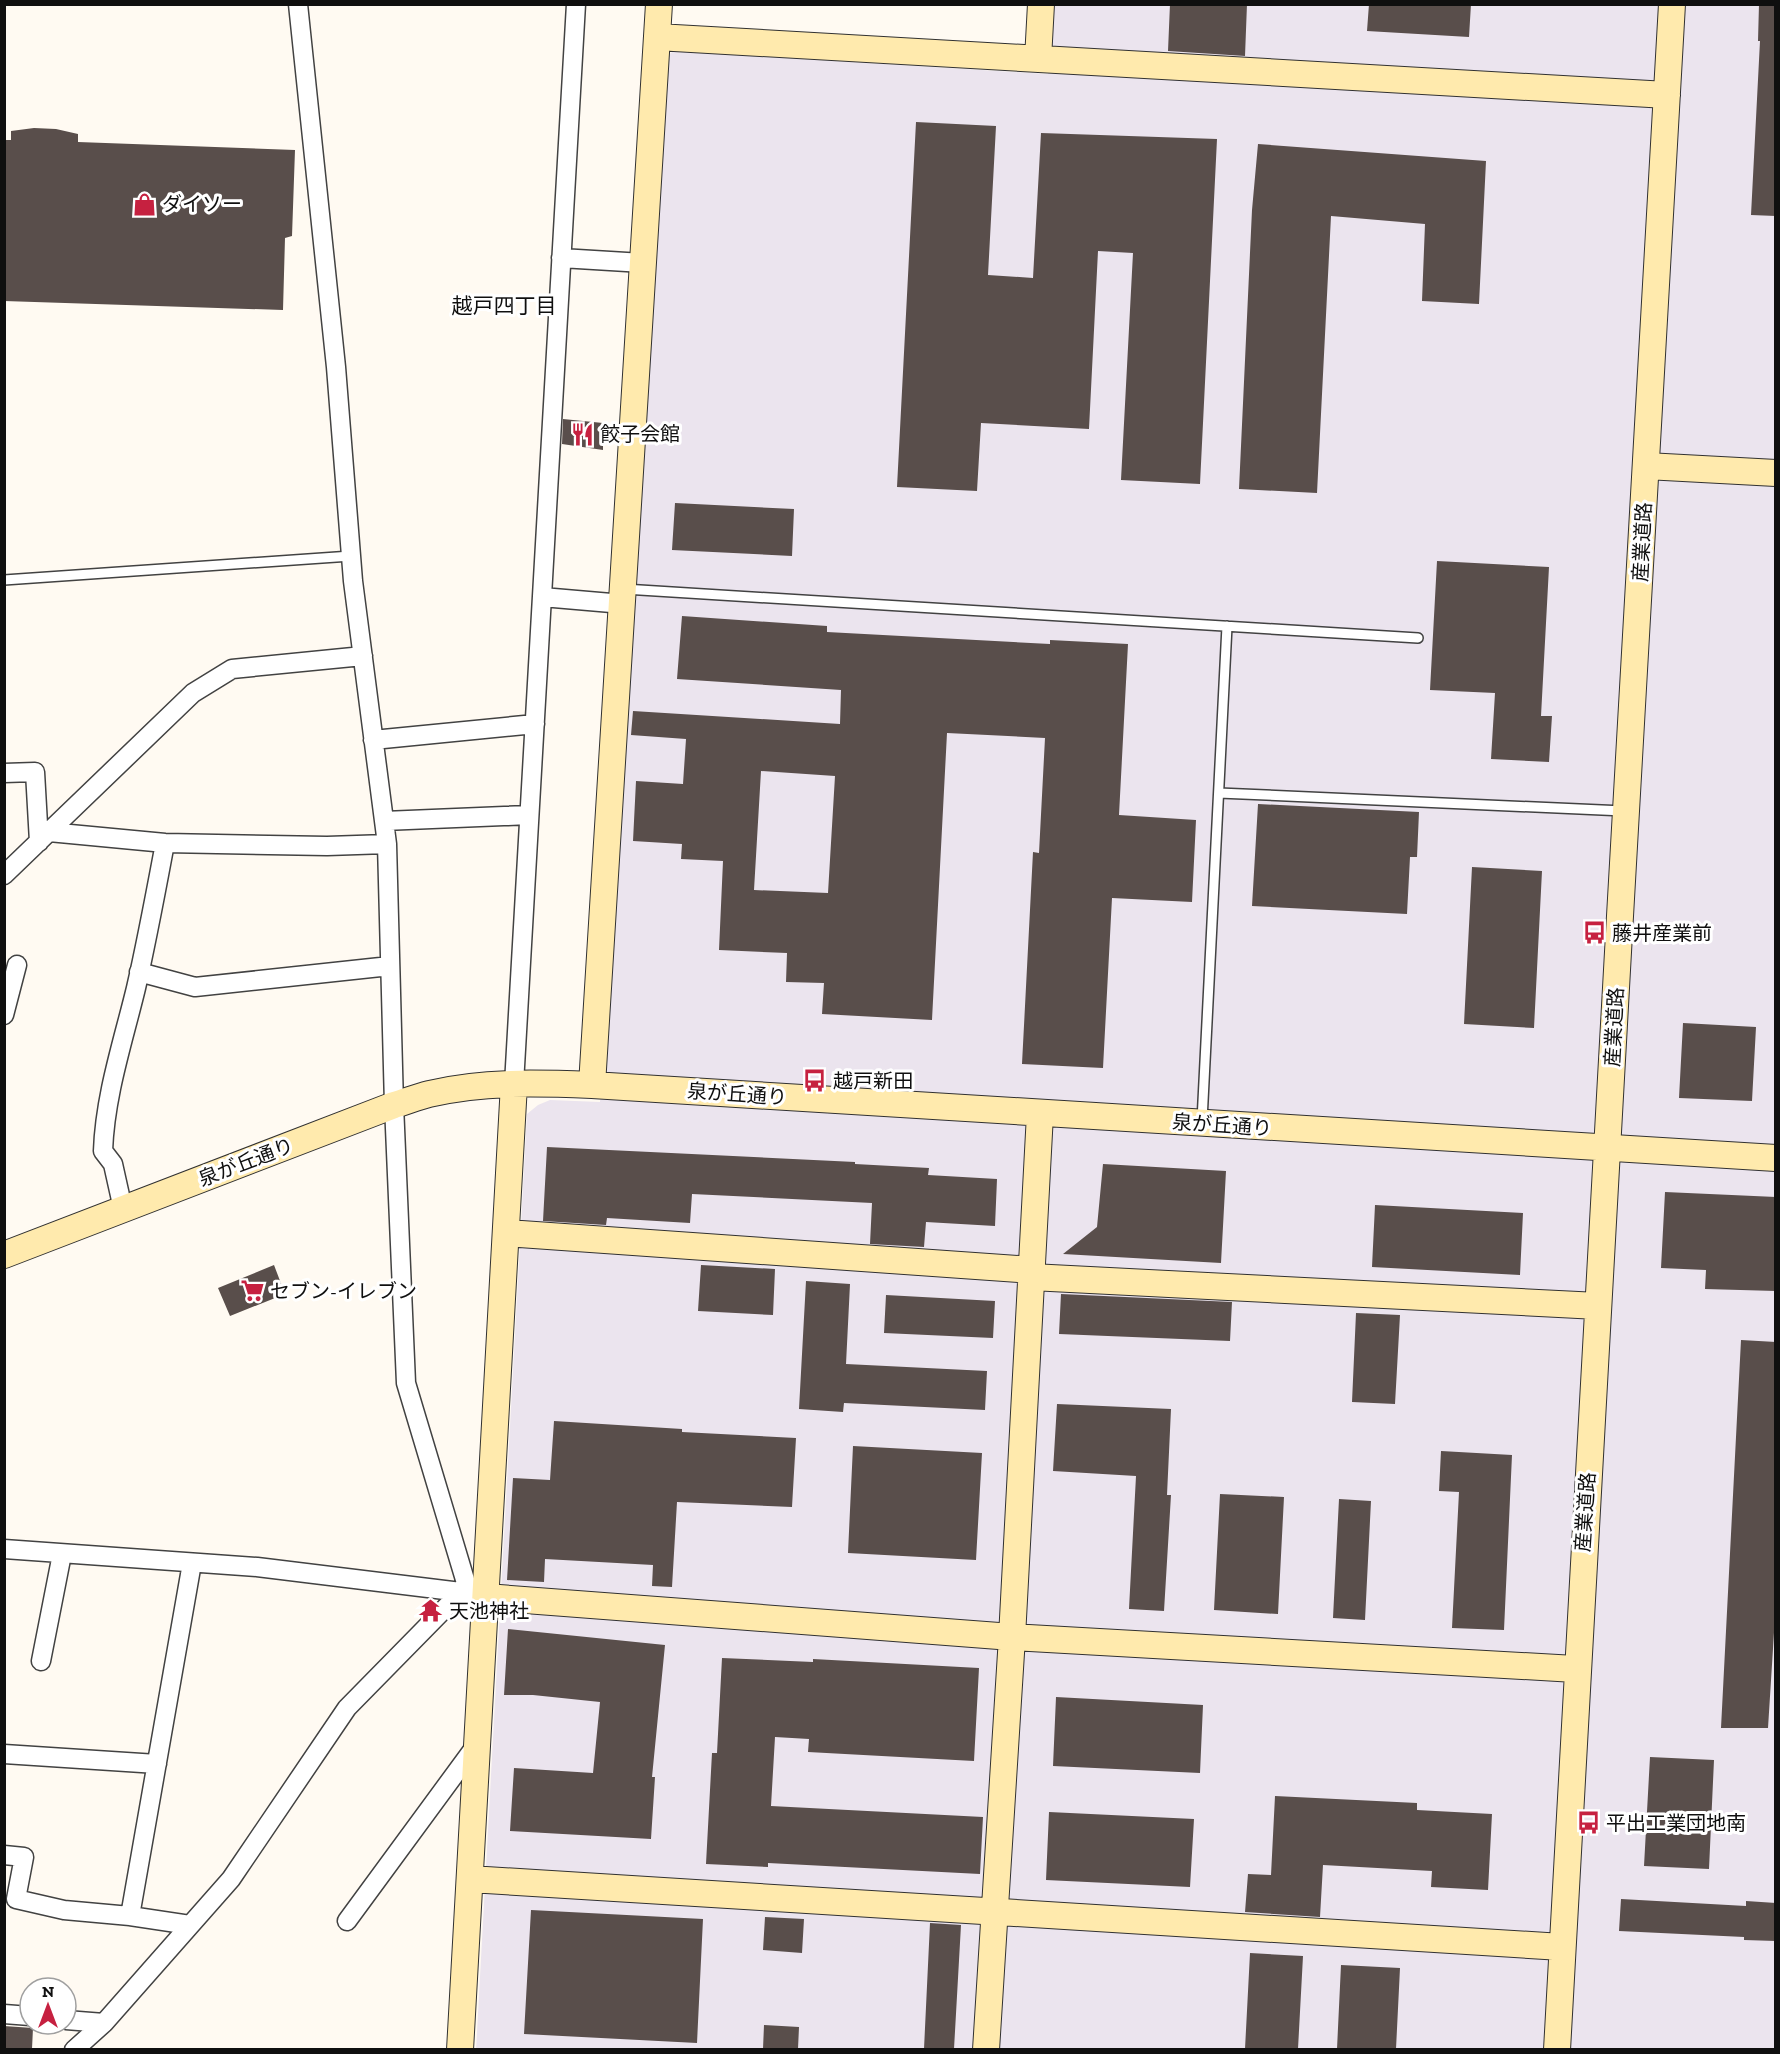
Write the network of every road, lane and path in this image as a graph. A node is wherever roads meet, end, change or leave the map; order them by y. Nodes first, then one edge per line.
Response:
1 (298, 4) edge
2 (576, 4) edge
3 (659, 4) edge
4 (1041, 4) edge
5 (1672, 4) edge
6 (657, 37) junction
7 (1038, 59) junction
8 (1667, 95) junction
9 (561, 258) junction
10 (643, 263) junction
11 (1646, 466) junction
12 (1776, 473) edge
13 (351, 556) junction
14 (4, 580) edge
15 (623, 596) junction
16 (542, 597) junction
17 (1227, 626) junction
18 (1418, 638) dead end
19 (363, 656) junction
20 (535, 724) junction
21 (374, 740) junction
22 (4, 773) edge
23 (1219, 794) junction
24 (1626, 811) junction
25 (529, 815) junction
26 (384, 821) junction
27 (44, 837) junction
28 (165, 843) junction
29 (387, 844) junction
30 (4, 875) edge
31 (17, 965) dead end
32 (390, 966) junction
33 (139, 972) junction
34 (4, 1015) edge
35 (514, 1084) junction
36 (592, 1085) junction
37 (394, 1105) junction
38 (1040, 1114) junction
39 (1202, 1124) junction
40 (1607, 1148) junction
41 (1776, 1158) edge
42 (123, 1209) junction
43 (506, 1233) junction
44 (4, 1255) edge
45 (1032, 1274) junction
46 (1598, 1306) junction
47 (4, 1550) edge
48 (62, 1554) junction
49 (192, 1563) junction
50 (472, 1594) junction
51 (1012, 1638) junction
52 (41, 1661) dead end
53 (1575, 1668) junction
54 (478, 1742) junction
55 (4, 1754) edge
56 (157, 1764) junction
57 (4, 1856) edge
58 (470, 1879) junction
59 (994, 1913) junction
60 (130, 1916) junction
61 (347, 1921) dead end
62 (190, 1925) junction
63 (1562, 1947) junction
64 (78, 2021) edge
65 (104, 2023) junction
66 (74, 2049) edge
67 (460, 2049) edge
68 (986, 2049) edge
69 (1557, 2049) edge

1 - 13 street
2 - 9 street
3 - 6 street
4 - 7 street
5 - 8 street, 産業道路
6 - 7 street
6 - 10 street
7 - 8 street
8 - 11 street, 産業道路
9 - 10 street
9 - 16 street
10 - 15 street
11 - 12 street
11 - 24 street, 産業道路
13 - 14 lane
13 - 19 street
15 - 16 street
15 - 17 lane
15 - 36 street
16 - 20 street
17 - 18 lane
17 - 23 lane
19 - 21 street
19 - 27 street
20 - 21 street
20 - 25 street
21 - 26 street
22 - 27 street
23 - 24 lane
23 - 39 lane
24 - 40 street, 産業道路
25 - 26 street
25 - 35 street
26 - 29 street
27 - 28 street
27 - 30 street
28 - 29 street
28 - 33 street
29 - 32 street
31 - 34 street
32 - 33 street
32 - 37 street
33 - 42 street
35 - 36 street, 泉が丘通り
35 - 37 street, 泉が丘通り
35 - 43 street
36 - 38 street, 泉が丘通り
37 - 42 street, 泉が丘通り
37 - 50 street
38 - 39 street, 泉が丘通り
38 - 45 street
39 - 40 street, 泉が丘通り
40 - 41 street, 泉が丘通り
40 - 46 street, 産業道路
42 - 44 street, 泉が丘通り
43 - 45 street
43 - 50 street
45 - 46 street
45 - 51 street
46 - 53 street, 産業道路
47 - 48 street
48 - 49 street
48 - 52 street
49 - 50 street
49 - 56 street
50 - 51 street
50 - 54 street
50 - 62 street
51 - 53 street
51 - 59 street
53 - 63 street, 産業道路
54 - 58 street
54 - 61 street
55 - 56 street
56 - 60 street
57 - 60 street
58 - 59 street
58 - 67 street
59 - 63 street
59 - 68 street
60 - 62 street
62 - 65 street
63 - 69 street, 産業道路
64 - 65 street
65 - 66 street

